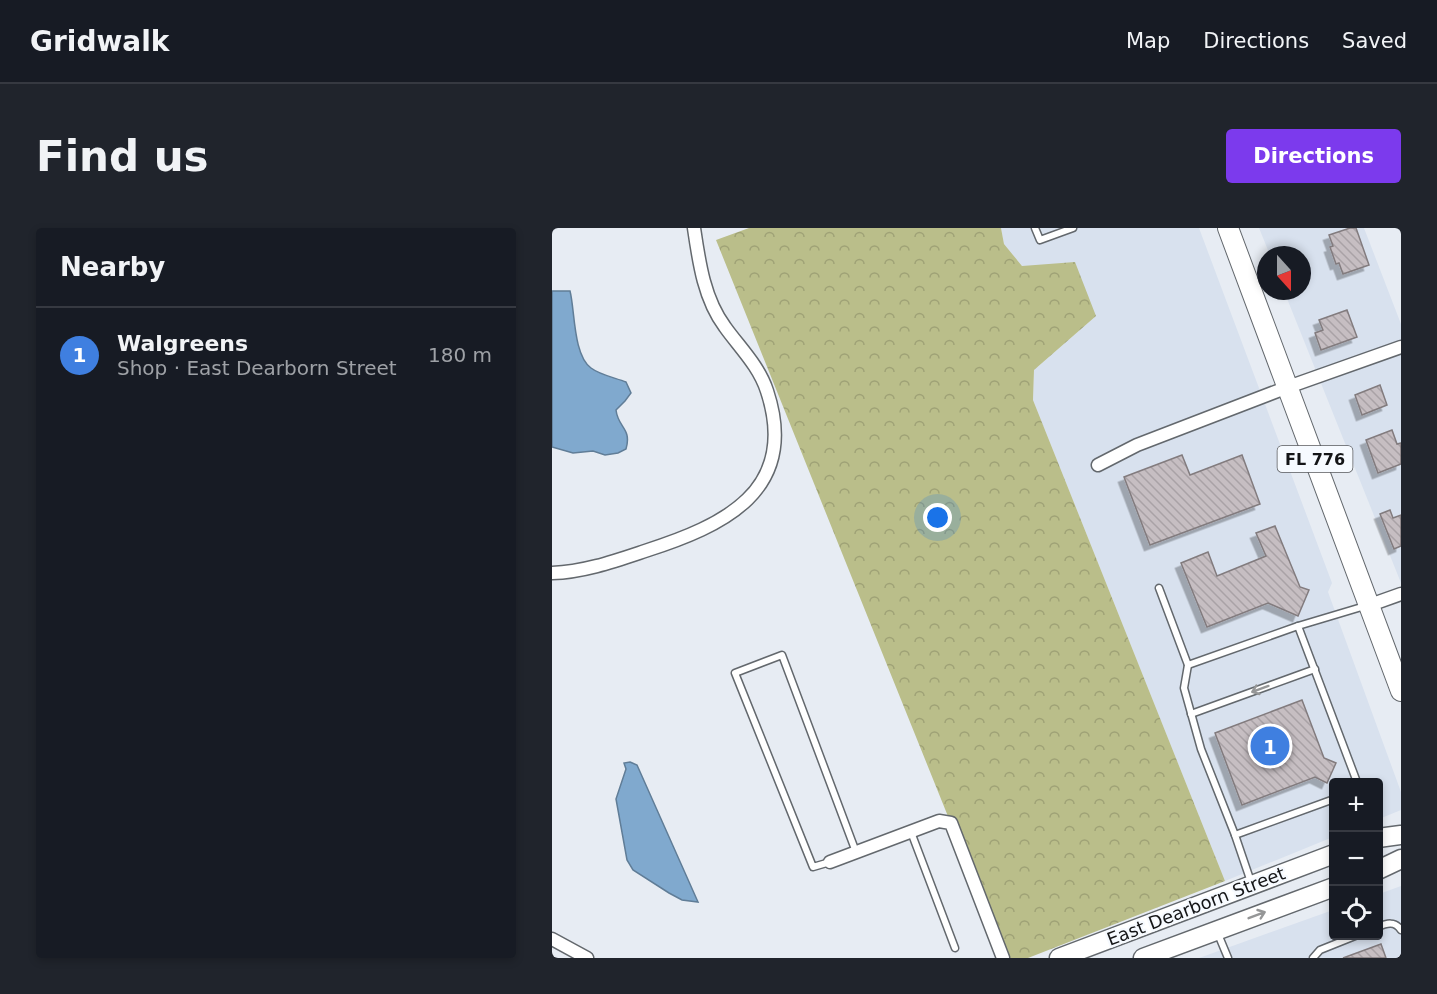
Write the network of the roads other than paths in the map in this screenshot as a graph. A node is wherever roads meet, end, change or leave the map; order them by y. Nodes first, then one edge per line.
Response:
1 (694, 228) edge
2 (1035, 228) edge
3 (1073, 228) edge
4 (1228, 228) edge
5 (1401, 347) edge
6 (1288, 387) junction
7 (1098, 465) dead end
8 (552, 573) edge
9 (1159, 588) dead end
10 (1401, 594) edge
11 (1370, 605) junction
12 (1298, 626) junction
13 (1188, 665) junction
14 (1314, 669) junction
15 (1401, 691) edge
16 (1191, 714) junction
17 (1355, 778) edge
18 (1329, 801) edge
19 (912, 832) junction
20 (1235, 835) junction
21 (1401, 835) edge
22 (1383, 837) edge
23 (856, 852) junction
24 (1329, 856) edge
25 (1401, 858) edge
26 (830, 862) joint
27 (1383, 867) edge
28 (1252, 885) junction
29 (1329, 889) edge
30 (1383, 926) edge
31 (1216, 930) junction
32 (1401, 930) edge
33 (552, 939) edge
34 (1345, 940) edge
35 (955, 948) dead end
36 (587, 958) edge
37 (1003, 958) edge
38 (1059, 958) edge
39 (1143, 958) edge
40 (1228, 958) edge
41 (1313, 958) edge

1 - 8 street
2 - 3 lane
4 - 6 main road, FL 776
5 - 6 street
6 - 7 street
6 - 11 main road, FL 776
9 - 13 lane
10 - 11 street
11 - 12 lane
11 - 15 main road, FL 776
12 - 13 lane
12 - 14 lane
13 - 16 lane
14 -> 16 lane
14 - 17 lane
16 - 20 lane
18 - 20 lane
19 - 23 street
19 - 35 lane
19 - 37 street
20 - 28 lane
21 - 22 main road
23 - 26 street
23 - 26 lane
24 - 28 main road, East Dearborn Street
25 - 27 main road
28 - 38 main road, East Dearborn Street
31 -> 29 main road, East Dearborn Street
30 - 32 lane
31 - 39 main road, East Dearborn Street
31 - 40 lane
33 - 36 street
34 - 41 lane

